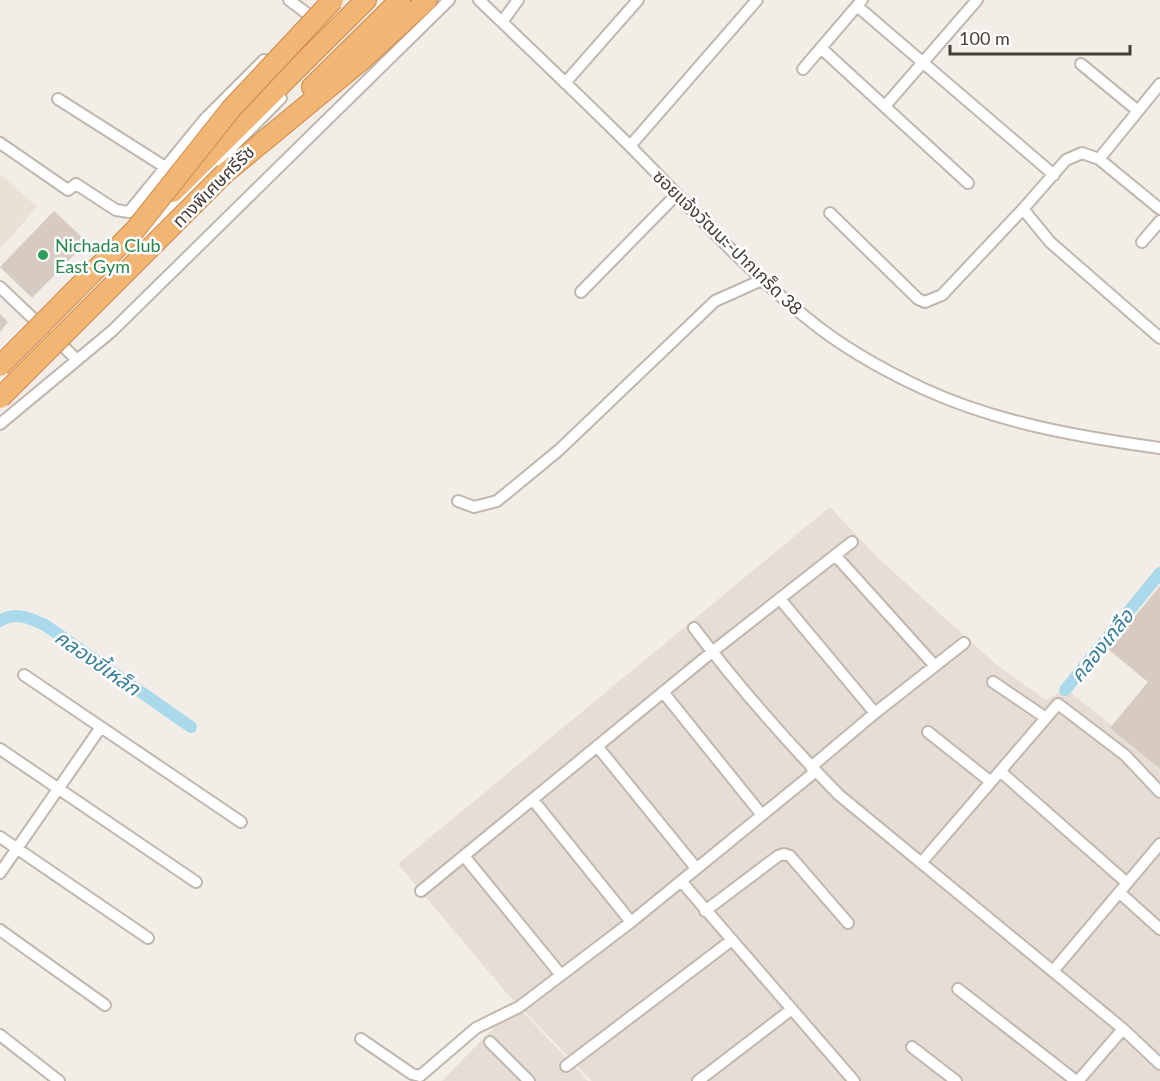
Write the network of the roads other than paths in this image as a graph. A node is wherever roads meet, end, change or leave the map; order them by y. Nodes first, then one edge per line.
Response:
1 (289, 0) edge
2 (333, 0) edge
3 (343, 0) edge
4 (366, 0) edge
5 (376, 0) edge
6 (400, 0) edge
7 (427, 0) edge
8 (449, 0) edge
9 (479, 0) edge
10 (518, 0) edge
11 (638, 0) edge
12 (757, 0) edge
13 (977, 0) edge
14 (860, 3) edge
15 (309, 15) junction
16 (502, 21) junction
17 (822, 49) junction
18 (923, 63) junction
19 (1081, 64) dead end
20 (803, 69) dead end
21 (565, 83) junction
22 (1160, 84) edge
23 (58, 99) dead end
24 (885, 106) junction
25 (1138, 111) junction
26 (0, 142) edge
27 (630, 146) junction
28 (1099, 159) junction
29 (165, 166) junction
30 (225, 173) junction
31 (1054, 175) junction
32 (968, 183) dead end
33 (677, 194) junction
34 (1023, 209) junction
35 (1160, 209) edge
36 (830, 213) dead end
37 (1159, 225) edge
38 (135, 230) junction
39 (1142, 242) dead end
40 (762, 279) junction
41 (0, 287) edge
42 (581, 292) dead end
43 (53, 328) dead end
44 (1160, 338) edge
45 (77, 360) junction
46 (0, 366) edge
47 (0, 398) edge
48 (0, 424) edge
49 (1160, 448) edge
50 (458, 501) dead end
51 (852, 542) dead end
52 (835, 555) junction
53 (780, 599) junction
54 (694, 628) dead end
55 (964, 643) dead end
56 (712, 652) junction
57 (935, 666) junction
58 (24, 675) dead end
59 (993, 682) dead end
60 (663, 692) junction
61 (875, 713) junction
62 (1046, 718) junction
63 (101, 727) junction
64 (928, 732) dead end
65 (597, 746) junction
66 (0, 749) edge
67 (813, 769) junction
68 (1001, 771) junction
69 (992, 782) junction
70 (58, 788) junction
71 (1160, 792) edge
72 (533, 800) junction
73 (762, 815) junction
74 (241, 822) dead end
75 (0, 837) edge
76 (1160, 844) edge
77 (17, 848) junction
78 (464, 856) junction
79 (921, 862) junction
80 (696, 868) junction
81 (0, 873) edge
82 (681, 881) junction
83 (196, 882) dead end
84 (1127, 883) junction
85 (422, 891) dead end
86 (1120, 892) junction
87 (705, 911) junction
88 (631, 922) junction
89 (848, 922) dead end
90 (1160, 929) edge
91 (0, 930) edge
92 (148, 938) dead end
93 (732, 940) junction
94 (1053, 971) junction
95 (561, 975) junction
96 (958, 989) dead end
97 (105, 1005) dead end
98 (792, 1009) junction
99 (1123, 1029) junction
100 (0, 1035) edge
101 (361, 1039) dead end
102 (490, 1042) dead end
103 (912, 1047) dead end
104 (1160, 1064) edge
105 (566, 1066) dead end
106 (59, 1081) edge
107 (529, 1081) edge
108 (698, 1081) edge
109 (854, 1081) edge
110 (956, 1081) edge
111 (1077, 1081) edge

1 - 15 street
2 - 38 highway, bridge
3 - 15 street
4 - 38 highway, ทางพิเศษศรีรัช, bridge
5 - 43 street
6 - 30 highway, ทางพิเศษศรีรัช
7 - 30 highway
8 - 45 street
9 - 16 street, ซอยแจ้งวัฒนะ-ปากเกร็ด 38
10 - 16 street
11 - 21 street
12 - 27 street
13 - 18 street
14 - 17 street
14 - 18 street
15 - 29 street
16 - 21 street, ซอยแจ้งวัฒนะ-ปากเกร็ด 38
17 - 20 street
17 - 24 street
18 - 24 street
18 - 31 street
19 - 25 street
21 - 27 street, ซอยแจ้งวัฒนะ-ปากเกร็ด 38
22 - 25 street
23 - 29 street
24 - 32 street
25 - 28 street
26 - 29 street
27 - 33 street, ซอยแจ้งวัฒนะ-ปากเกร็ด 38
28 - 31 street
28 - 35 street
30 - 47 highway, ทางพิเศษศรีรัช, bridge
31 - 34 street
33 - 40 street, ซอยแจ้งวัฒนะ-ปากเกร็ด 38
33 - 42 street
34 - 36 street
34 - 44 street
37 - 39 street
38 - 46 highway, ทางพิเศษศรีรัช, bridge
40 - 49 street, ซอยแจ้งวัฒนะ-ปากเกร็ด 38
40 - 50 street
41 - 45 street
45 - 48 street
51 - 52 street
52 - 53 street
52 - 57 street
53 - 56 street
53 - 61 street
54 - 56 street
55 - 57 street
56 - 60 street
56 - 67 street
57 - 61 street
58 - 63 street
59 - 62 street
60 - 65 street
60 - 73 street
61 - 67 street
62 - 68 street
62 - 71 street
63 - 70 street
63 - 74 street
64 - 69 street
65 - 72 street
65 - 80 street
66 - 70 street
67 - 73 street
67 - 79 street
68 - 69 street
68 - 84 street
69 - 79 street
70 - 77 street
70 - 83 street
72 - 78 street
72 - 88 street
73 - 80 street
75 - 77 street
76 - 84 street
77 - 81 street
77 - 92 street
78 - 85 street
78 - 95 street
79 - 94 street
80 - 82 street
82 - 87 street
82 - 88 street
84 - 86 street
86 - 90 street
86 - 94 street
87 - 89 street
87 - 93 street
88 - 95 street
91 - 97 street
93 - 98 street
93 - 105 street
94 - 99 street
95 - 101 street
96 - 111 street
98 - 108 street
98 - 109 street
99 - 104 street
99 - 111 street
100 - 106 street
102 - 107 street
103 - 110 street

